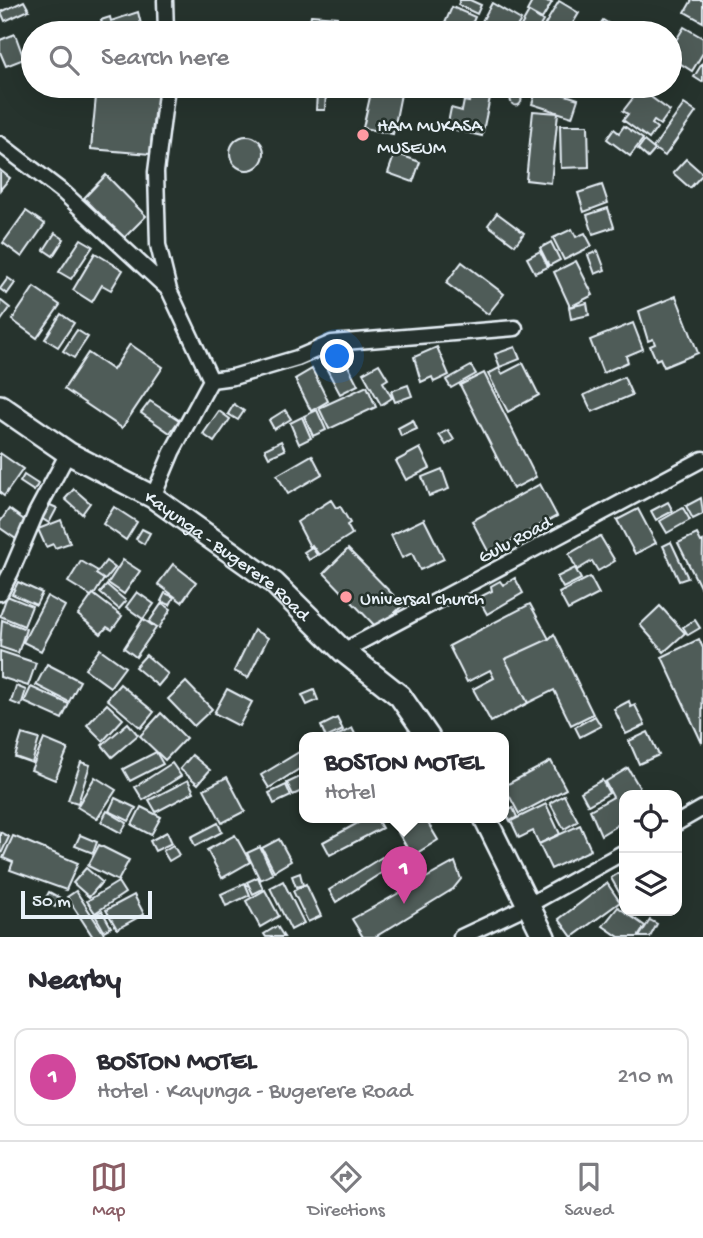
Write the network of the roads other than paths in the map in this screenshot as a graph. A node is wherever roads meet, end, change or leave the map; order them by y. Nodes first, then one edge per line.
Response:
1 (165, 0) edge
2 (166, 21) edge
3 (165, 98) edge
4 (0, 144) edge
5 (169, 289) junction
6 (515, 328) dead end
7 (211, 380) junction
8 (0, 407) edge
9 (68, 453) junction
10 (703, 459) edge
11 (153, 497) junction
12 (0, 593) edge
13 (343, 651) junction
14 (425, 732) edge
15 (703, 808) edge
16 (682, 820) edge
17 (487, 823) edge
18 (622, 853) edge
19 (527, 906) junction
20 (461, 937) edge
21 (544, 937) edge

1 - 2 street
3 - 5 street
4 - 5 street
5 - 7 street
6 - 7 street
7 - 11 street
8 - 9 main road, Kayunga - Bugerere Road
9 - 11 main road, Kayunga - Bugerere Road
9 - 12 street
10 - 13 street, Gulu Road
11 - 13 main road, Kayunga - Bugerere Road
13 - 14 main road, Kayunga - Bugerere Road
15 - 16 street
17 - 19 main road
18 - 19 street
19 - 20 street
19 - 21 main road

